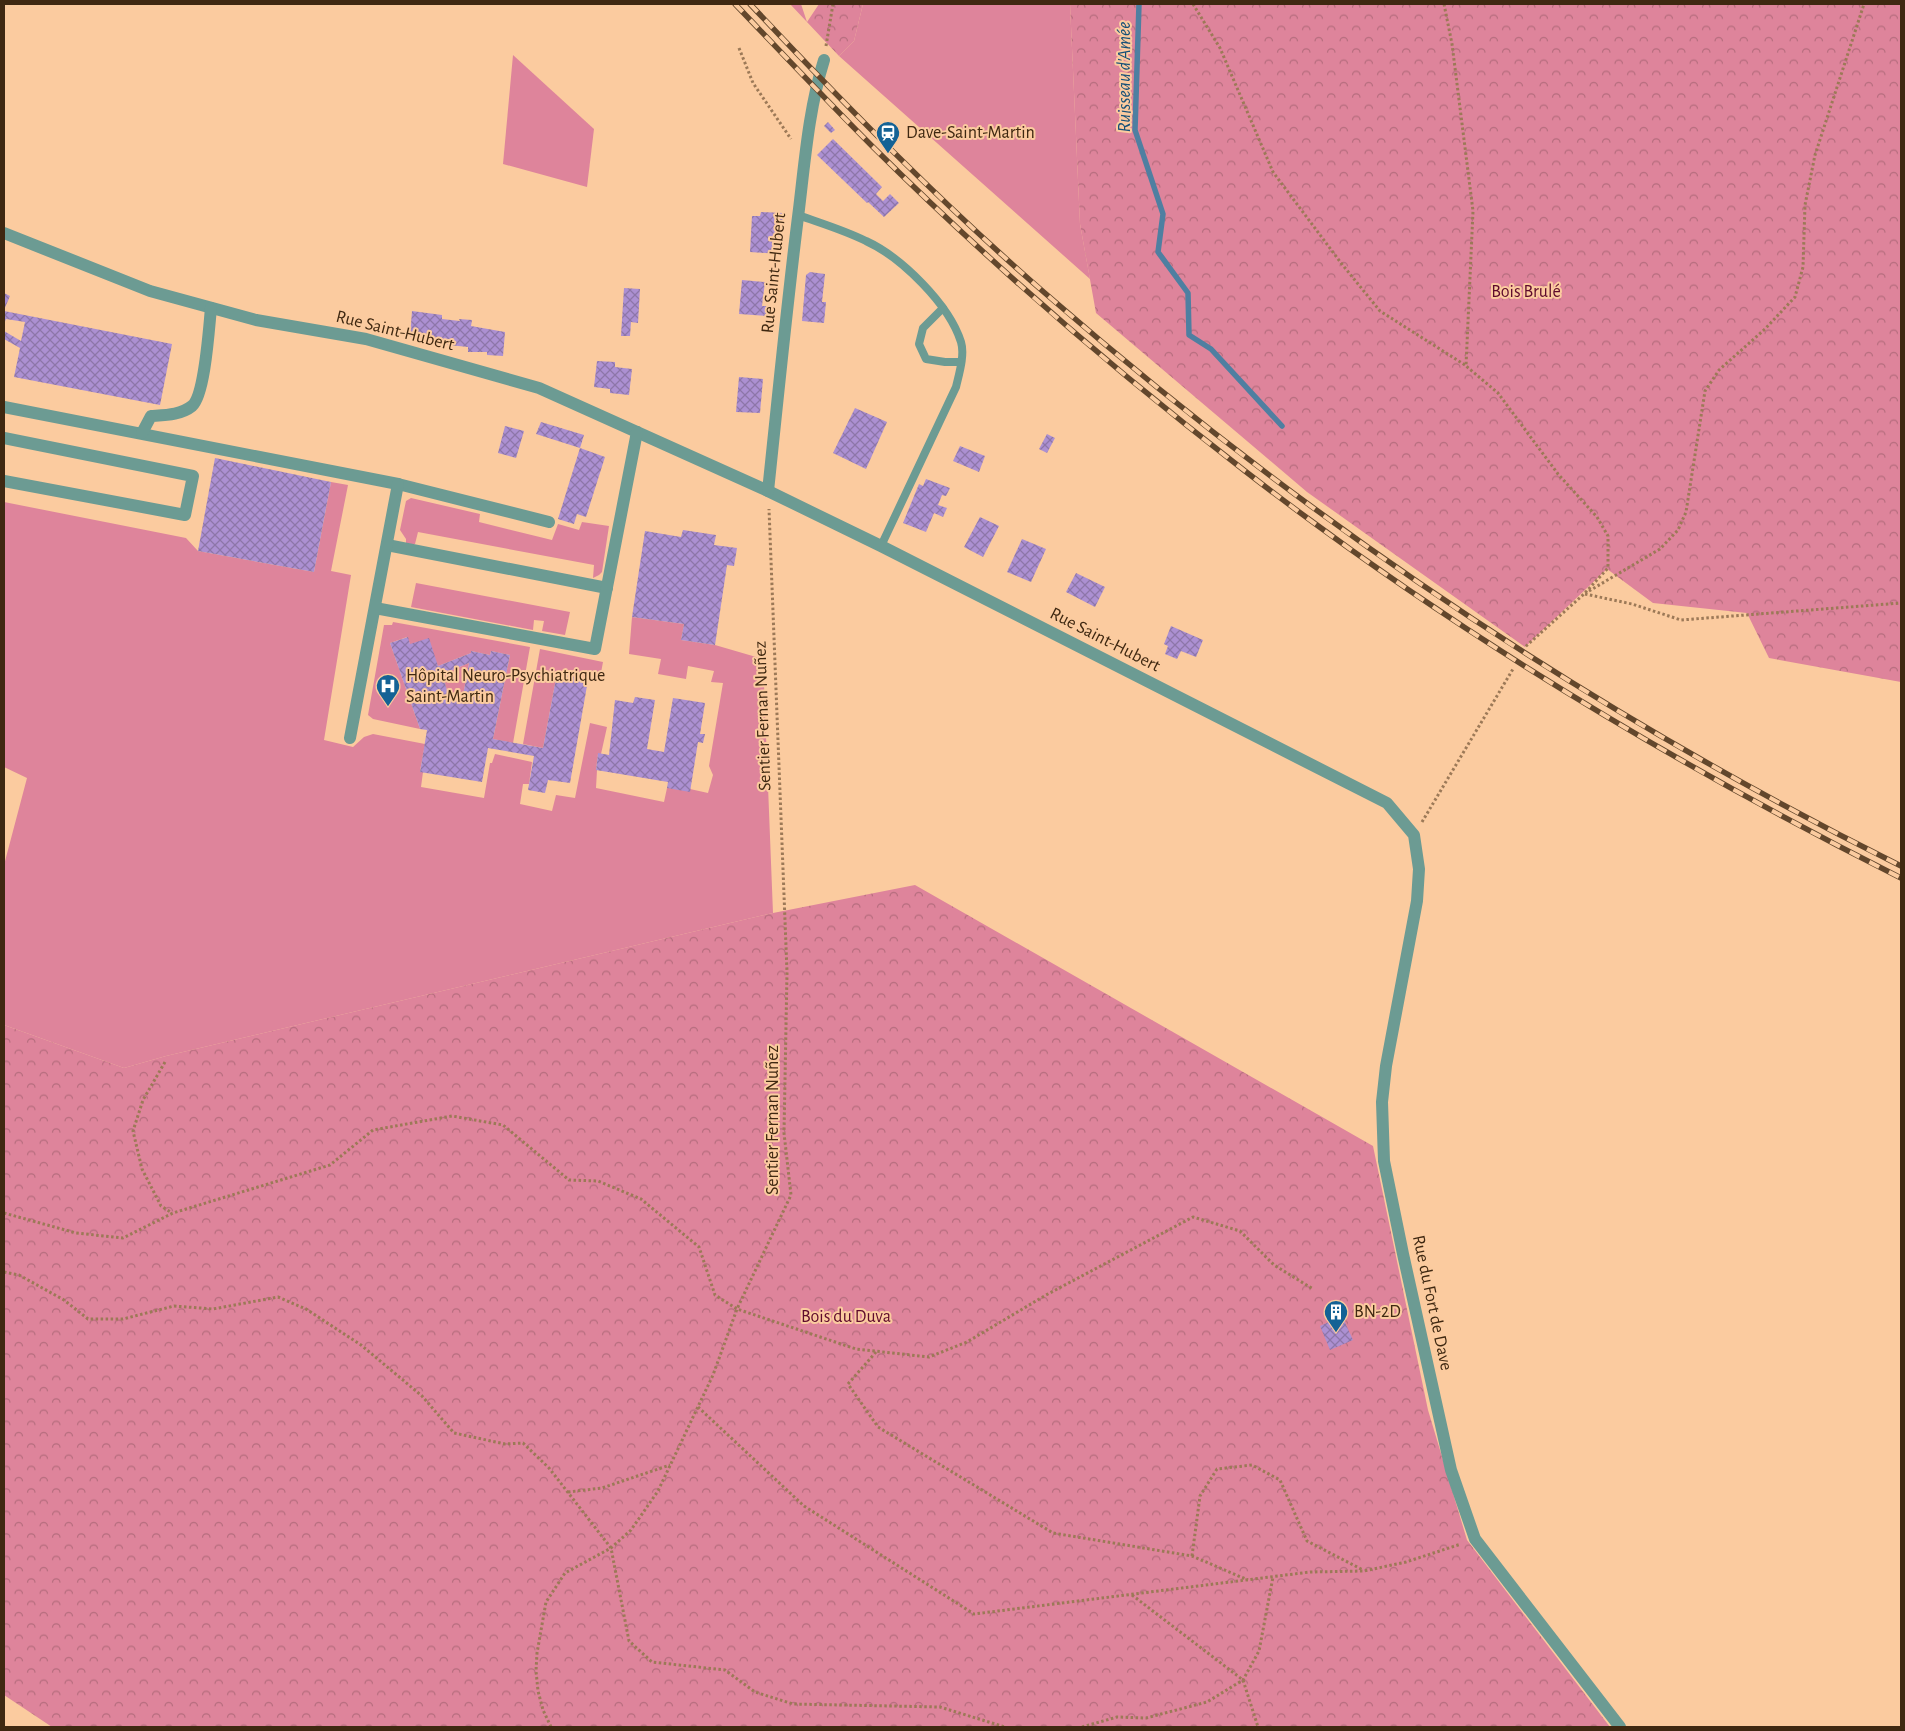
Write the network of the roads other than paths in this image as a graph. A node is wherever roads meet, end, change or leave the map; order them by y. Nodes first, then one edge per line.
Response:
1 (824, 60) road end
2 (798, 215) junction
3 (4, 233) edge
4 (211, 308) junction
5 (943, 308) junction
6 (961, 362) junction
7 (4, 407) edge
8 (637, 432) junction
9 (142, 433) junction
10 (4, 438) edge
11 (4, 481) edge
12 (398, 484) junction
13 (768, 491) junction
14 (549, 522) dead end
15 (387, 545) junction
16 (881, 546) junction
17 (607, 588) junction
18 (375, 608) junction
19 (350, 738) dead end
20 (1414, 835) joint
21 (1620, 1727) edge

1 - 2 street, Rue Saint-Hubert
2 - 5 lane
2 - 13 street, Rue Saint-Hubert
3 - 4 street, Rue Saint-Hubert
4 - 8 street, Rue Saint-Hubert
4 - 9 street
5 - 6 lane
5 - 6 lane
6 - 16 lane
7 - 9 street
8 - 13 street, Rue Saint-Hubert
8 - 17 street
9 - 12 street
10 - 11 street
12 - 14 street
12 - 15 street
13 - 16 street, Rue Saint-Hubert
15 - 17 street
15 - 18 street
16 - 20 street, Rue Saint-Hubert
17 - 18 street
18 - 19 street
20 - 21 street, Rue du Fort de Dave

